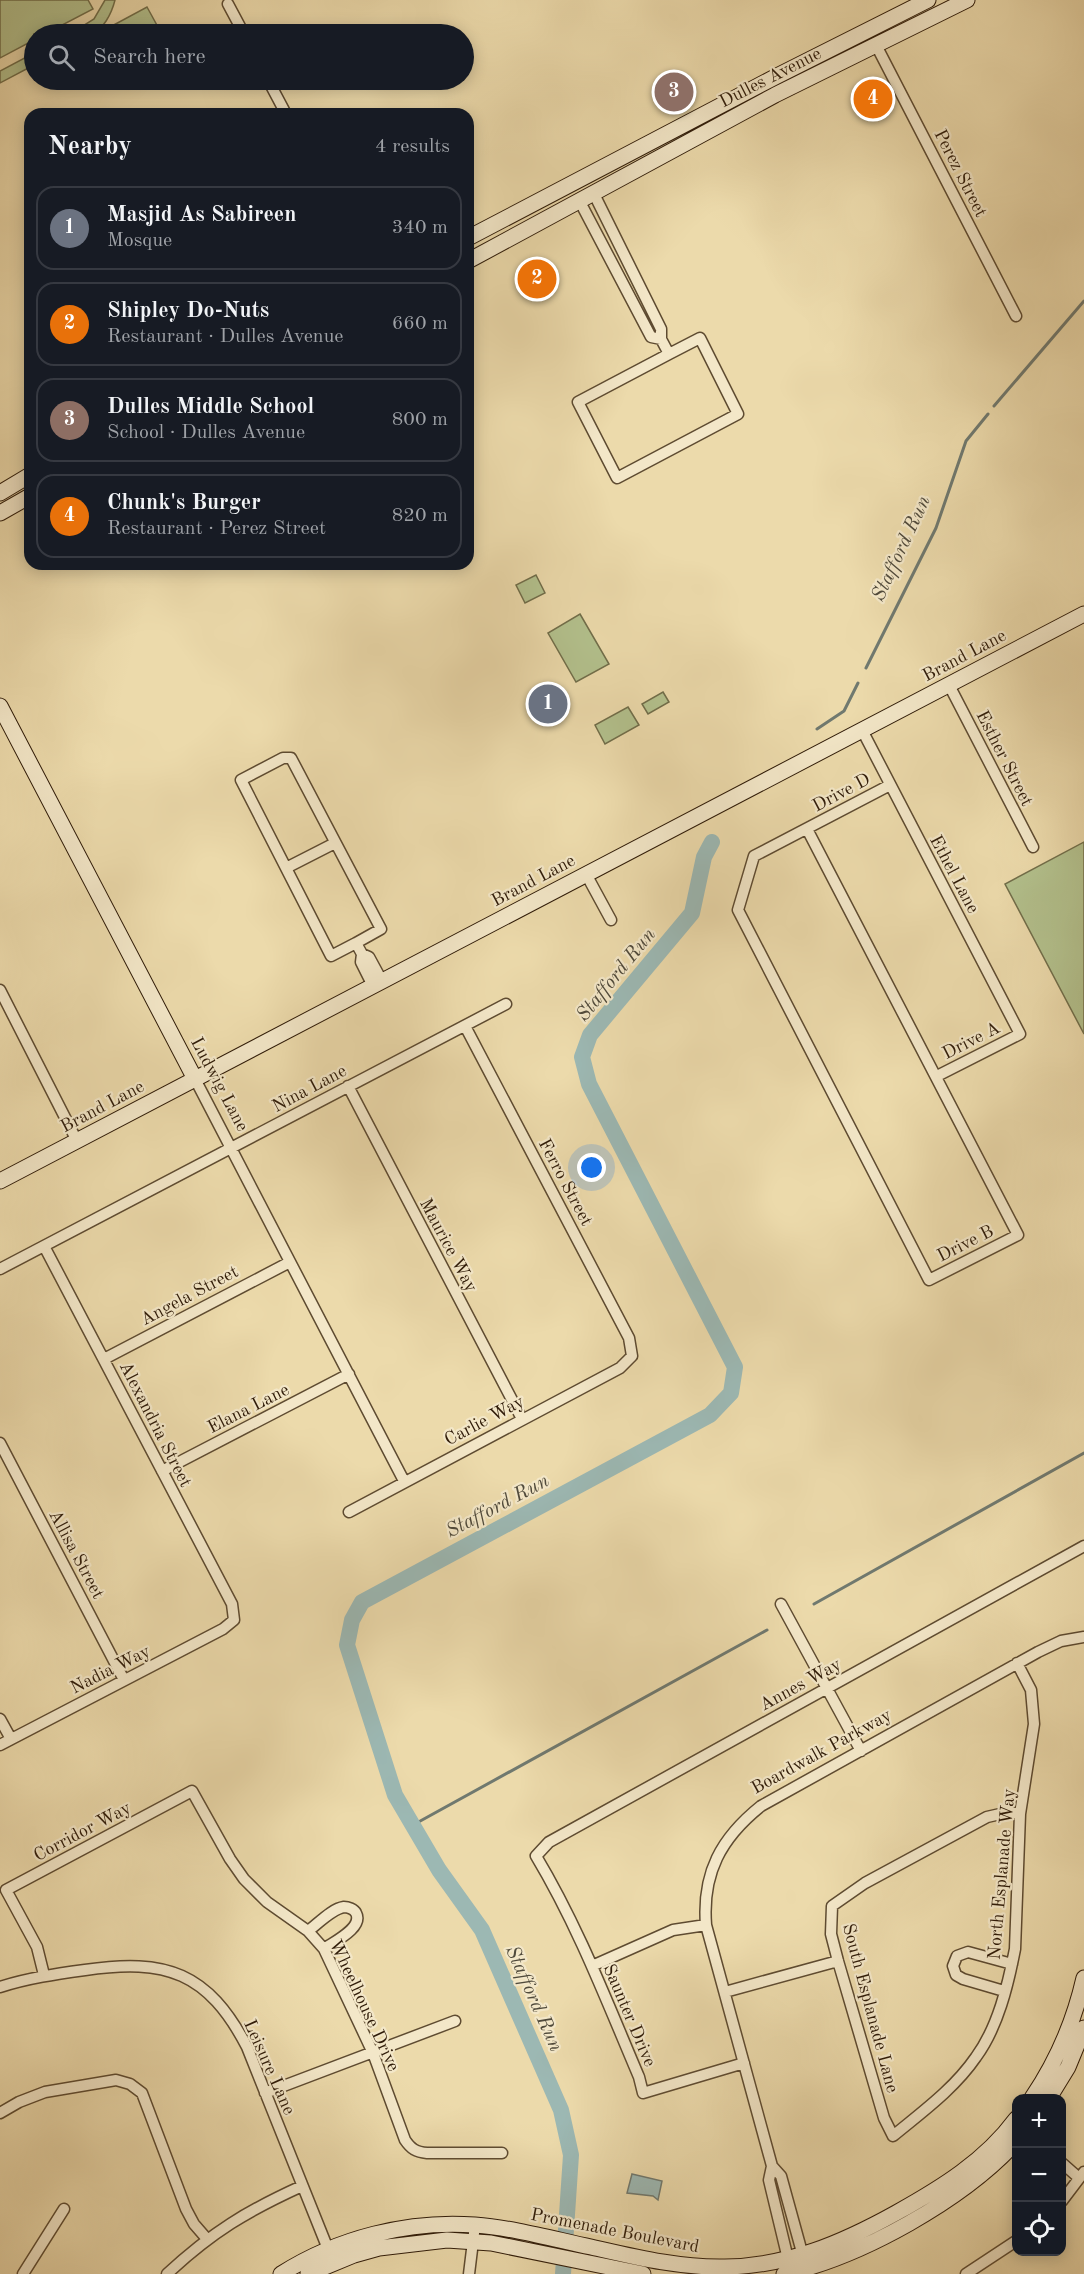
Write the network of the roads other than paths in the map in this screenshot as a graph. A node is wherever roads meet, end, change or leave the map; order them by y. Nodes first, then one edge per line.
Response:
1 (928, 0) edge
2 (935, 0) edge
3 (966, 0) edge
4 (228, 4) dead end
5 (239, 24) edge
6 (876, 45) junction
7 (273, 90) edge
8 (283, 108) edge
9 (586, 196) junction
10 (474, 235) edge
11 (474, 258) edge
12 (1016, 316) dead end
13 (661, 339) junction
14 (669, 354) junction
15 (24, 479) edge
16 (0, 493) edge
17 (24, 499) edge
18 (0, 513) edge
19 (1084, 614) edge
20 (948, 685) junction
21 (1, 709) edge
22 (862, 730) junction
23 (890, 785) junction
24 (807, 829) junction
25 (335, 843) junction
26 (1033, 847) dead end
27 (286, 868) junction
28 (586, 874) junction
29 (610, 920) dead end
30 (356, 943) junction
31 (377, 983) junction
32 (0, 990) edge
33 (506, 1004) dead end
34 (465, 1026) junction
35 (1020, 1034) joint
36 (937, 1076) junction
37 (195, 1079) junction
38 (348, 1086) junction
39 (76, 1141) junction
40 (231, 1147) junction
41 (0, 1181) edge
42 (44, 1246) junction
43 (290, 1262) junction
44 (0, 1269) edge
45 (632, 1356) joint
46 (104, 1359) junction
47 (349, 1374) junction
48 (522, 1419) junction
49 (0, 1443) edge
50 (162, 1471) junction
51 (404, 1481) junction
52 (349, 1512) dead end
53 (1084, 1546) edge
54 (781, 1604) dead end
55 (234, 1620) joint
56 (1084, 1637) edge
57 (1017, 1663) junction
58 (124, 1680) junction
59 (827, 1688) junction
60 (0, 1719) edge
61 (11, 1739) junction
62 (0, 1745) edge
63 (861, 1750) junction
64 (192, 1791) joint
65 (1020, 1814) junction
66 (536, 1856) joint
67 (706, 1925) junction
68 (308, 1931) junction
69 (324, 1949) junction
70 (838, 1961) junction
71 (1012, 1964) junction
72 (592, 1966) junction
73 (44, 1975) junction
74 (1084, 1978) edge
75 (0, 1987) edge
76 (1004, 1991) junction
77 (724, 1992) junction
78 (454, 2021) dead end
79 (1084, 2028) edge
80 (373, 2053) junction
81 (744, 2063) junction
82 (265, 2093) junction
83 (1034, 2094) edge
84 (1051, 2094) edge
85 (0, 2113) edge
86 (884, 2118) joint
87 (1012, 2127) edge
88 (1012, 2147) edge
89 (502, 2153) dead end
90 (1066, 2165) edge
91 (1082, 2175) edge
92 (302, 2186) junction
93 (1066, 2196) edge
94 (64, 2209) dead end
95 (474, 2232) junction
96 (207, 2239) junction
97 (541, 2244) junction
98 (1012, 2244) edge
99 (331, 2256) junction
100 (796, 2268) edge
101 (682, 2270) edge
102 (22, 2274) edge
103 (167, 2274) edge
104 (281, 2274) edge
105 (308, 2274) edge
106 (469, 2274) edge
107 (643, 2274) edge
108 (966, 2274) edge

1 - 10 street, Dulles Avenue
2 - 6 street
3 - 6 street, Dulles Avenue
4 - 5 street
6 - 9 street, Dulles Avenue
6 - 12 street, Perez Street
7 - 8 street
9 - 11 street, Dulles Avenue
9 - 13 street
9 - 13 street
13 - 14 street
14 - 14 street
15 - 16 street
17 - 18 street
19 - 20 street, Brand Lane
20 - 22 street, Brand Lane
20 - 26 street, Esther Street
21 - 37 street, Ludwig Lane
22 - 23 street, Ethel Lane
22 - 28 street, Brand Lane
23 - 24 street, Drive D
23 - 35 street, Ethel Lane
24 - 36 street, Drive B
24 - 36 street, Drive B
25 - 27 street
25 - 27 street
25 - 30 street
27 - 30 street
28 - 29 street
28 - 31 street, Brand Lane
30 - 31 street
31 - 37 street, Brand Lane
32 - 39 street
33 - 34 street, Nina Lane
34 - 38 street, Nina Lane
34 - 45 street, Ferro Street
35 - 36 street, Drive A
37 - 39 street, Brand Lane
37 - 40 street, Ludwig Lane
38 - 40 street, Nina Lane
38 - 48 street, Maurice Way
39 - 41 street, Brand Lane
40 - 42 street, Nina Lane
40 - 43 street, Ludwig Lane
42 - 44 street, Nina Lane
42 - 46 street, Alexandria Street
43 - 46 street, Angela Street
43 - 47 street, Ludwig Lane
45 - 48 street, Carlie Way
46 - 50 street, Alexandria Street
47 - 50 street, Elana Lane
47 - 51 street, Ludwig Lane
48 - 51 street, Carlie Way
49 - 58 street, Allisa Street
50 - 55 street, Alexandria Street
51 - 52 street, Carlie Way
53 - 59 street, Annes Way
54 - 59 street
55 - 58 street, Nadia Way
56 - 57 street, Boardwalk Parkway
57 - 63 street, Boardwalk Parkway
57 - 65 street, North Esplanade Way
58 - 61 street, Nadia Way
59 - 63 street
59 - 66 street, Annes Way
60 - 61 street
61 - 62 street, Nadia Way
63 - 67 street, Boardwalk Parkway
64 - 68 street, Wheelhouse Drive
64 - 73 street, Corridor Way
65 - 70 street, South Esplanade Lane
65 - 71 street, North Esplanade Way
66 - 72 street, Saunter Drive
67 - 72 street
67 - 77 street, Boardwalk Parkway
68 - 69 street, Wheelhouse Drive
68 - 69 street
69 - 80 street, Wheelhouse Drive
70 - 77 street
70 - 86 street, South Esplanade Lane
71 - 76 street, North Esplanade Way
71 - 76 street
72 - 81 street, Saunter Drive
73 - 75 street, Leisure Lane
73 - 82 street, Leisure Lane
74 - 83 street
76 - 86 street, North Esplanade Way
77 - 81 street, Boardwalk Parkway
78 - 80 street
79 - 84 street
80 - 82 street
80 - 89 street, Wheelhouse Drive
81 - 100 street, Boardwalk Parkway
82 - 92 street, Leisure Lane
85 - 96 street
87 - 100 street, Promenade Boulevard
88 - 100 street, Promenade Boulevard
90 - 91 street
91 - 93 street
92 - 96 street
92 - 99 street, Leisure Lane
94 - 102 street
95 - 97 street, Promenade Boulevard
95 - 99 street, Promenade Boulevard
95 - 106 street
96 - 103 street
97 - 101 street, Promenade Boulevard
97 - 107 street, Promenade Boulevard
98 - 108 street
99 - 104 street, Promenade Boulevard
99 - 105 street, Promenade Boulevard
100 - 101 street, Promenade Boulevard

